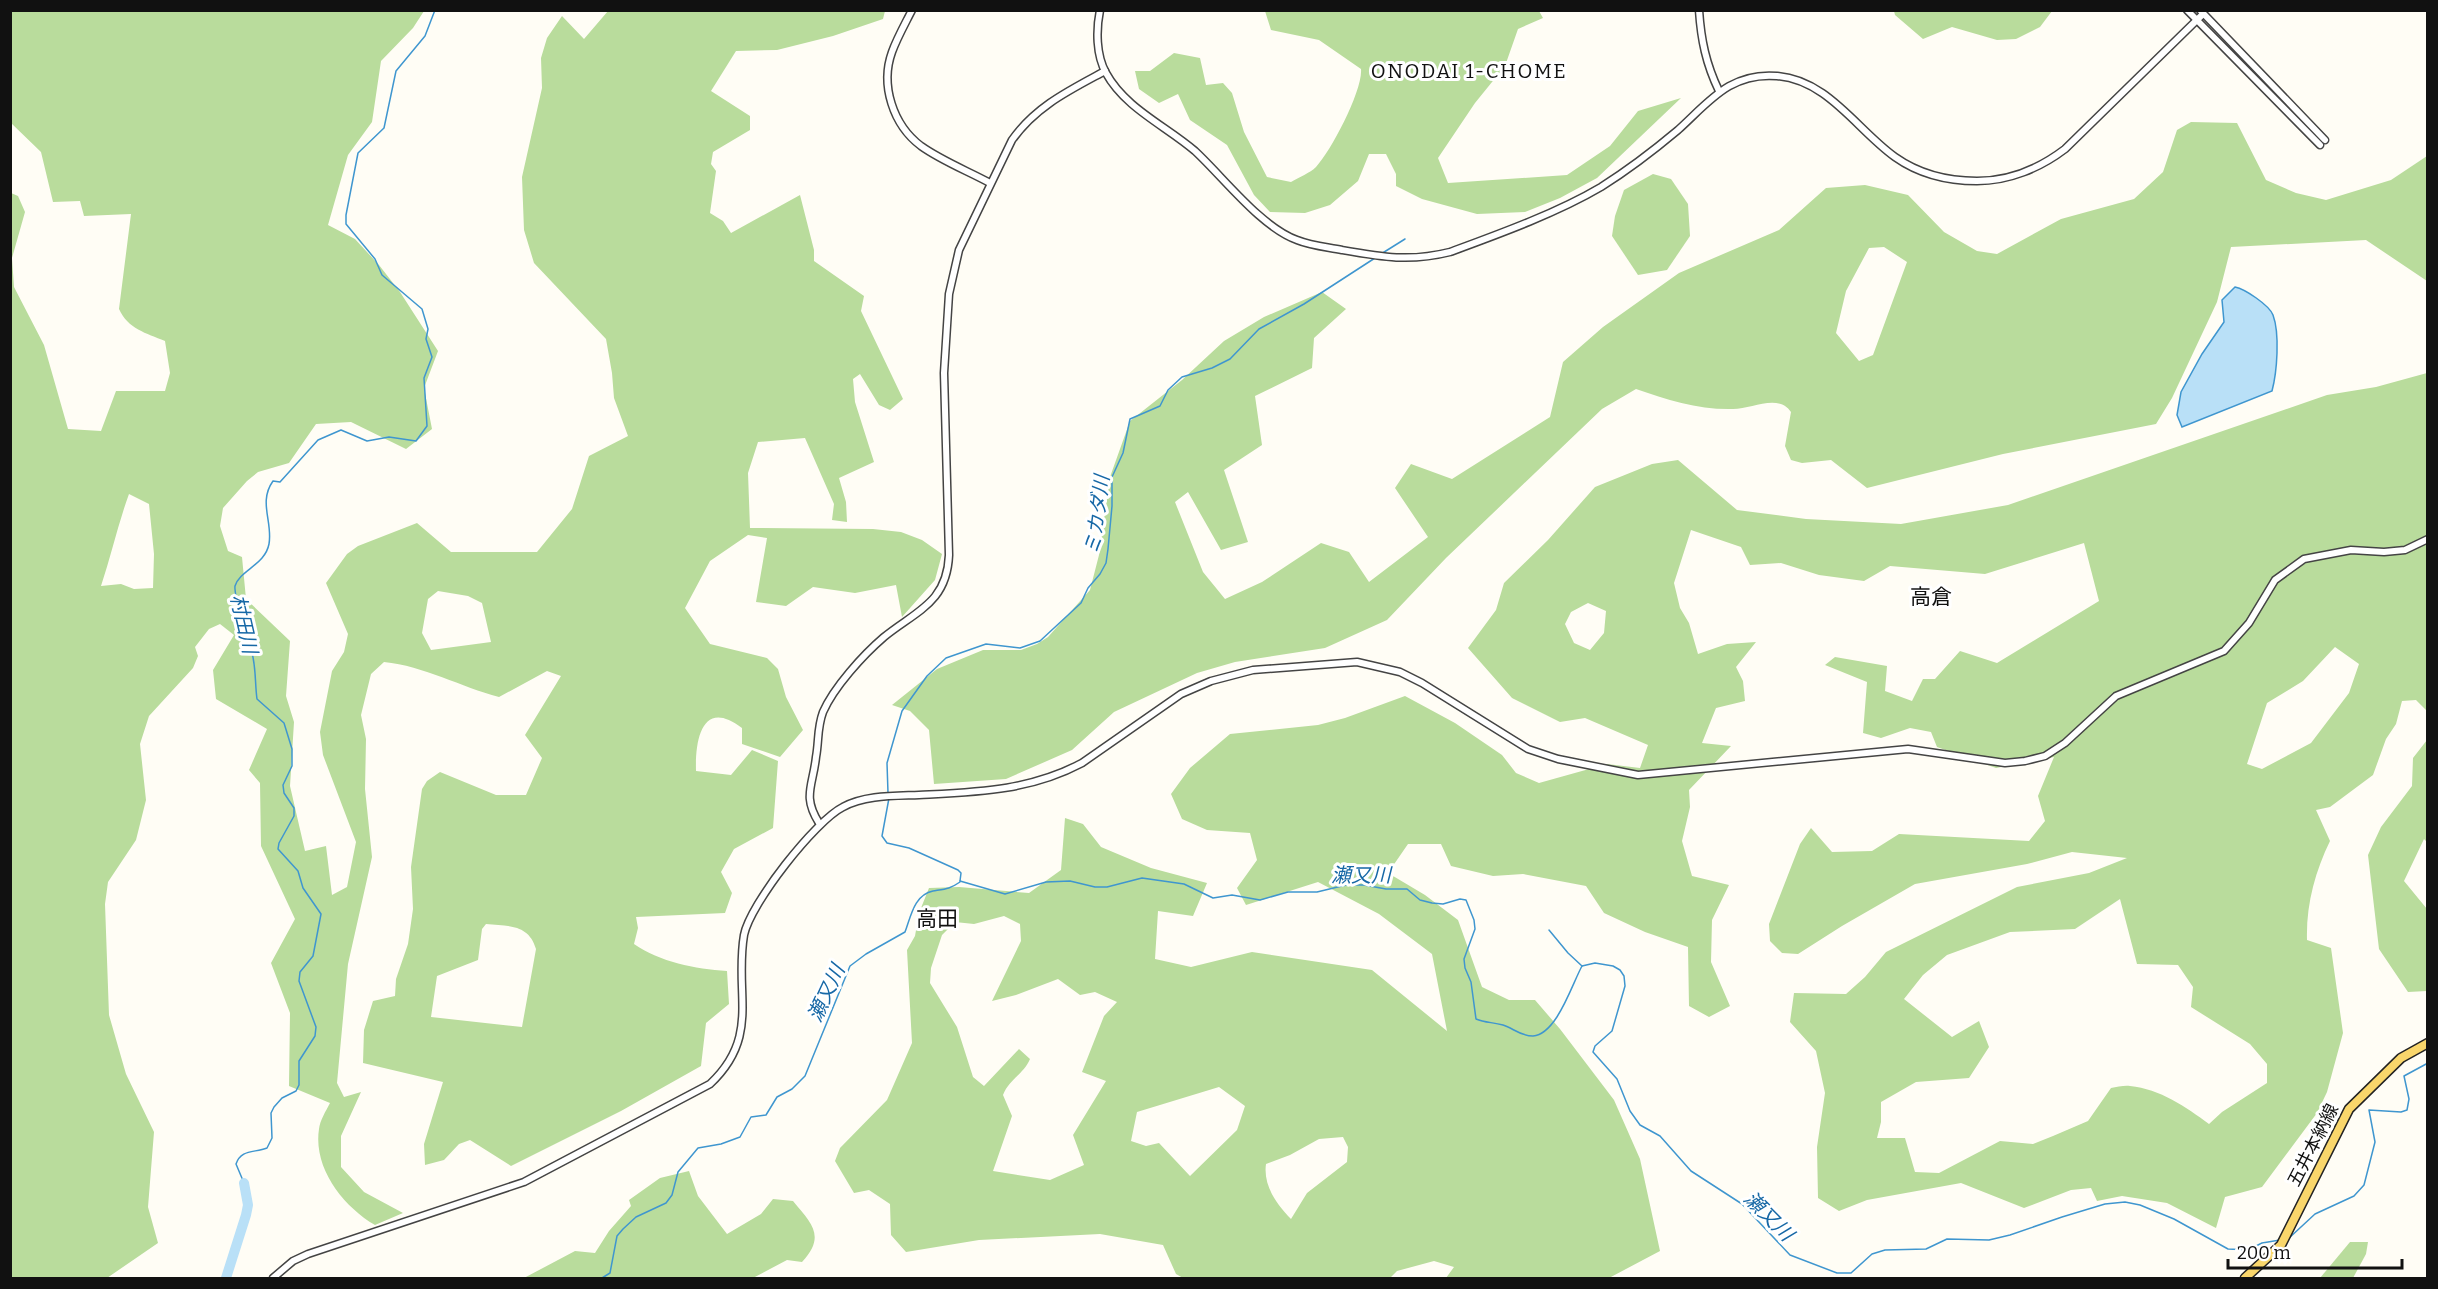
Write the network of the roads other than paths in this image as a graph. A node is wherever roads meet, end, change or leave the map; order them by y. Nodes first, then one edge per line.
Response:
1 (912, 10) edge
2 (1100, 10) edge
3 (1699, 10) edge
4 (2187, 10) edge
5 (2201, 12) edge
6 (2197, 20) junction
7 (1105, 71) junction
8 (1719, 91) junction
9 (990, 183) junction
10 (2427, 539) edge
11 (819, 823) junction
12 (2427, 1043) edge
13 (273, 1278) edge
14 (2245, 1278) edge

1 - 9 street
2 - 7 street
3 - 8 street
4 - 6 street
5 - 6 street
5 - 6 street
6 - 8 street
7 - 8 street
7 - 9 street
9 - 11 street
10 - 11 street
11 - 13 street
12 - 14 main road, 五井本納線

